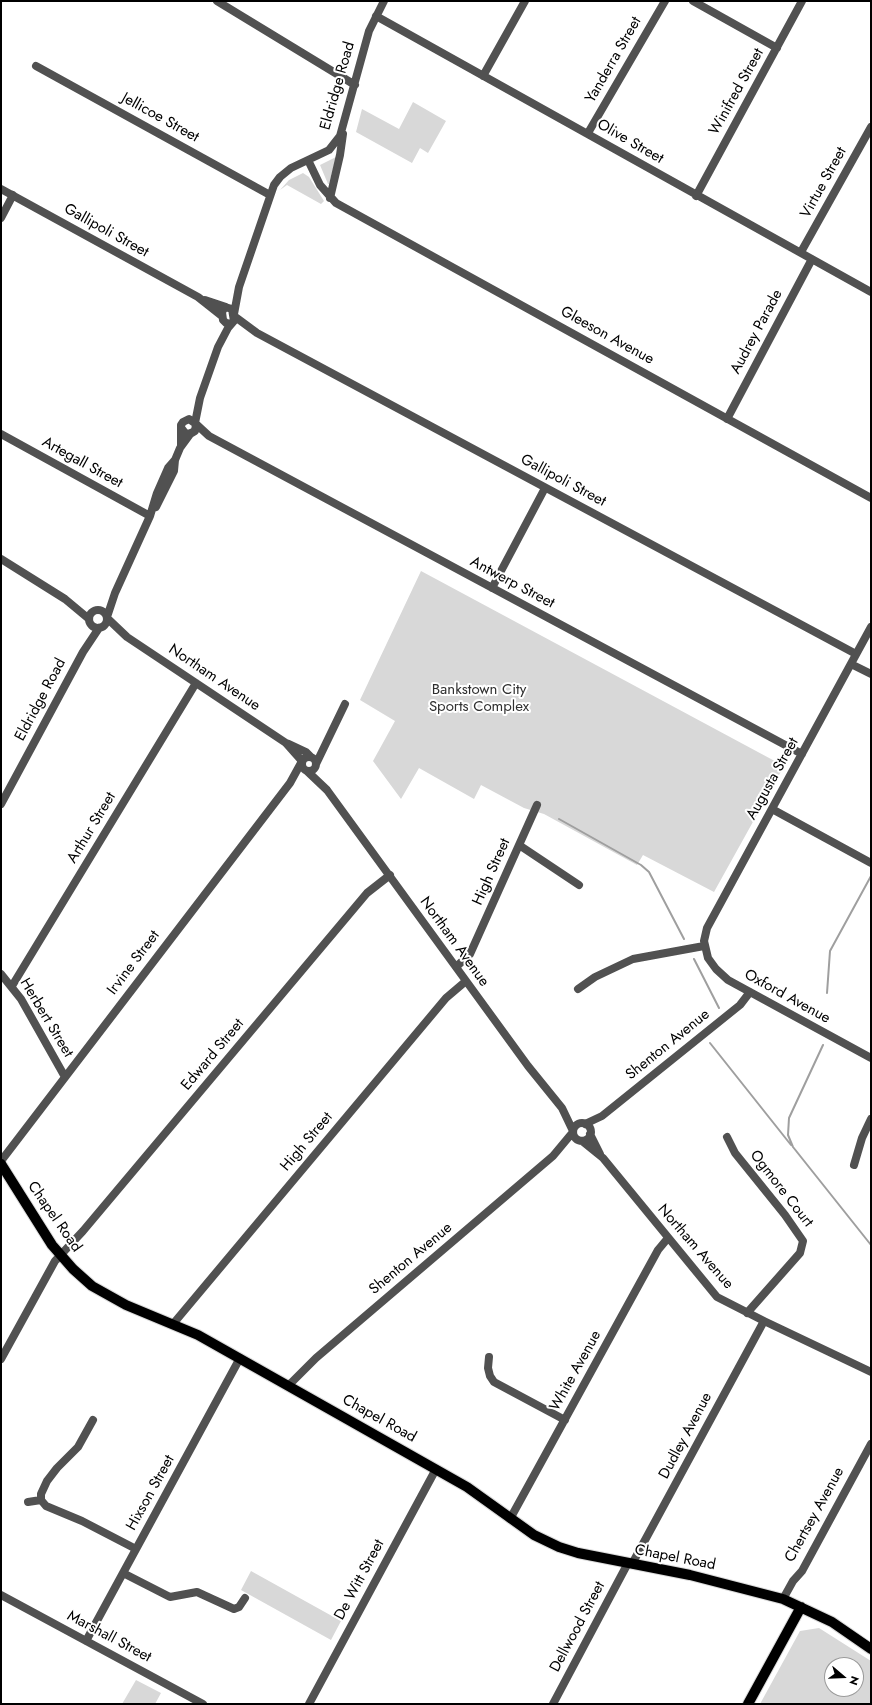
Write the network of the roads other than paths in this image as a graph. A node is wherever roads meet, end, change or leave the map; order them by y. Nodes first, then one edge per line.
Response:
1 (217, 1) edge
2 (384, 1) edge
3 (525, 1) edge
4 (665, 1) edge
5 (693, 1) edge
6 (802, 1) edge
7 (376, 16) junction
8 (777, 48) junction
9 (36, 66) dead end
10 (483, 76) junction
11 (355, 85) junction
12 (344, 126) junction
13 (871, 127) edge
14 (588, 133) junction
15 (308, 160) junction
16 (1, 189) edge
17 (13, 195) junction
18 (270, 195) junction
19 (696, 196) junction
20 (330, 198) junction
21 (1, 218) edge
22 (801, 252) junction
23 (812, 259) junction
24 (239, 287) junction
25 (871, 292) edge
26 (198, 298) junction
27 (227, 307) junction
28 (223, 317) junction
29 (233, 319) junction
30 (218, 347) junction
31 (200, 398) junction
32 (187, 419) junction
33 (727, 419) junction
34 (196, 424) junction
35 (182, 429) junction
36 (192, 433) junction
37 (1, 434) edge
38 (210, 436) junction
39 (180, 448) junction
40 (545, 488) junction
41 (871, 498) edge
42 (150, 516) junction
43 (1, 559) edge
44 (492, 588) junction
45 (115, 593) junction
46 (65, 599) junction
47 (96, 610) junction
48 (107, 617) junction
49 (90, 622) junction
50 (871, 627) edge
51 (100, 628) junction
52 (126, 637) junction
53 (83, 652) junction
54 (856, 654) junction
55 (851, 664) junction
56 (871, 674) edge
57 (196, 684) junction
58 (345, 704) dead end
59 (286, 743) junction
60 (802, 754) junction
61 (314, 761) junction
62 (302, 762) junction
63 (307, 771) junction
64 (290, 783) junction
65 (327, 790) junction
66 (1, 804) edge
67 (537, 805) dead end
68 (772, 809) junction
69 (519, 845) junction
70 (871, 863) edge
71 (390, 875) junction
72 (579, 885) dead end
73 (704, 946) junction
74 (456, 967) junction
75 (1, 974) edge
76 (466, 981) junction
77 (12, 986) junction
78 (578, 990) dead end
79 (750, 992) junction
80 (871, 1058) edge
81 (65, 1077) junction
82 (562, 1108) junction
83 (602, 1116) junction
84 (871, 1119) edge
85 (584, 1124) junction
86 (573, 1131) junction
87 (590, 1134) junction
88 (727, 1137) dead end
89 (580, 1141) junction
90 (553, 1156) junction
91 (603, 1158) junction
92 (1, 1161) edge
93 (1, 1164) edge
94 (854, 1164) dead end
95 (668, 1238) junction
96 (60, 1255) junction
97 (747, 1313) junction
98 (764, 1322) junction
99 (173, 1324) junction
100 (489, 1357) dead end
101 (240, 1358) junction
102 (1, 1359) edge
103 (871, 1372) edge
104 (288, 1386) junction
105 (93, 1420) dead end
106 (565, 1420) junction
107 (871, 1444) edge
108 (436, 1469) junction
109 (41, 1500) junction
110 (28, 1502) dead end
111 (510, 1519) junction
112 (136, 1549) junction
113 (630, 1564) junction
114 (123, 1573) junction
115 (1, 1596) edge
116 (245, 1598) dead end
117 (783, 1599) junction
118 (801, 1606) junction
119 (86, 1641) junction
120 (871, 1649) edge
121 (203, 1704) edge
122 (309, 1704) edge
123 (553, 1704) edge
124 (748, 1704) edge

1 - 11 street
2 - 7 street, Eldridge Road
3 - 10 street
4 - 14 street, Yanderra Street
5 - 8 street
6 - 8 street, Winifred Street
7 - 10 street, Olive Street
7 - 11 street, Eldridge Road
8 - 19 street, Winifred Street
9 - 18 street, Jellicoe Street
10 - 14 street, Olive Street
11 - 12 street, Eldridge Road
12 - 15 street, Eldridge Road
12 - 20 street
13 - 22 street, Virtue Street
14 - 19 street, Olive Street
15 - 18 street, Eldridge Road
15 - 20 street, Gleeson Avenue
16 - 17 street, Gallipoli Street
17 - 21 street
17 - 26 street, Gallipoli Street
18 - 24 street, Eldridge Road
19 - 22 street, Olive Street
20 - 33 street, Gleeson Avenue
22 - 23 street, Olive Street
23 - 25 street, Olive Street
23 - 33 street, Audrey Parade
24 - 27 street, Eldridge Road
24 - 29 street, Eldridge Road
26 - 27 street, Gallipoli Street
26 - 28 street, Gallipoli Street
27 - 28 street, Eldridge Road
27 - 29 street
28 - 29 street, Gallipoli Street
28 - 30 street, Eldridge Road
29 - 30 street, Eldridge Road
29 - 40 street, Gallipoli Street
30 - 31 street, Eldridge Road
31 - 32 street, Eldridge Road
31 - 34 street, Eldridge Road
32 - 34 street
32 - 35 street
33 - 41 street, Gleeson Avenue
34 - 36 street
34 - 38 street, Antwerp Street
35 - 36 street
35 - 39 street
36 - 38 street, Antwerp Street
36 - 39 street
37 - 42 street, Artegall Street
38 - 44 street, Antwerp Street
39 - 42 street
40 - 44 street
40 - 54 street, Gallipoli Street
42 - 45 street
43 - 46 street
44 - 60 street, Antwerp Street
45 - 47 street
45 - 48 street
46 - 47 street
46 - 49 street
47 - 48 street
47 - 49 street
48 - 51 street
48 - 52 street, Northam Avenue
49 - 51 street
49 - 53 street, Eldridge Road
50 - 54 street, Augusta Street
51 - 52 street, Northam Avenue
51 - 53 street, Eldridge Road
52 - 57 street, Northam Avenue
53 - 66 street, Eldridge Road
54 - 55 street, Augusta Street
55 - 56 street
55 - 60 street, Augusta Street
57 - 59 street, Northam Avenue
57 - 77 street, Arthur Street
58 - 61 street
59 - 61 street, Northam Avenue
59 - 62 street, Northam Avenue
60 - 68 street, Augusta Street
61 - 62 street
61 - 63 street
61 - 65 street, Northam Avenue
62 - 63 street
62 - 64 street, Irvine Street
63 - 64 street, Irvine Street
63 - 65 street, Northam Avenue
64 - 81 street, Irvine Street
65 - 71 street, Northam Avenue
67 - 69 street, High Street
68 - 70 street
68 - 73 street, Augusta Street
69 - 72 street
69 - 74 street, High Street
71 - 74 street, Northam Avenue
71 - 96 street, Edward Street
73 - 78 street
73 - 79 street, Oxford Avenue
74 - 76 street, Northam Avenue
75 - 77 street, Herbert Street
76 - 82 street, Northam Avenue
76 - 99 street, High Street
77 - 81 street, Herbert Street
79 - 80 street, Oxford Avenue
79 - 83 street, Shenton Avenue
81 - 92 street, Irvine Street
82 - 85 street, Northam Avenue
82 - 86 street, Northam Avenue
83 - 85 street, Shenton Avenue
83 - 87 street, Shenton Avenue
84 - 94 street
85 - 86 street
85 - 87 street
86 - 89 street
86 - 90 street, Shenton Avenue
87 - 89 street
87 - 91 street, Northam Avenue
88 - 97 street, Ogmore Court
89 - 90 street, Shenton Avenue
89 - 91 street, Northam Avenue
90 - 104 street, Shenton Avenue
91 - 95 street, Northam Avenue
93 - 96 main road, Chapel Road
95 - 97 street, Northam Avenue
95 - 106 street, White Avenue
96 - 99 main road, Chapel Road
96 - 102 street, Edward Street
97 - 98 street, Northam Avenue
98 - 103 street, Northam Avenue
98 - 113 street, Dudley Avenue
99 - 101 main road, Chapel Road
100 - 106 street
101 - 104 main road, Chapel Road
101 - 112 street, Hixson Street
104 - 108 main road, Chapel Road
105 - 109 street
106 - 111 street, White Avenue
107 - 117 street, Chertsey Avenue
108 - 111 main road, Chapel Road
108 - 122 street, De Witt Street
109 - 110 street
109 - 112 street
111 - 113 main road, Chapel Road
112 - 114 street, Hixson Street
113 - 117 main road, Chapel Road
113 - 123 street, Dellwood Street
114 - 116 street
114 - 119 street, Hixson Street
115 - 119 street, Marshall Street
117 - 118 main road, Chapel Road
118 - 120 main road, Chapel Road
118 - 124 main road
119 - 121 street, Marshall Street

